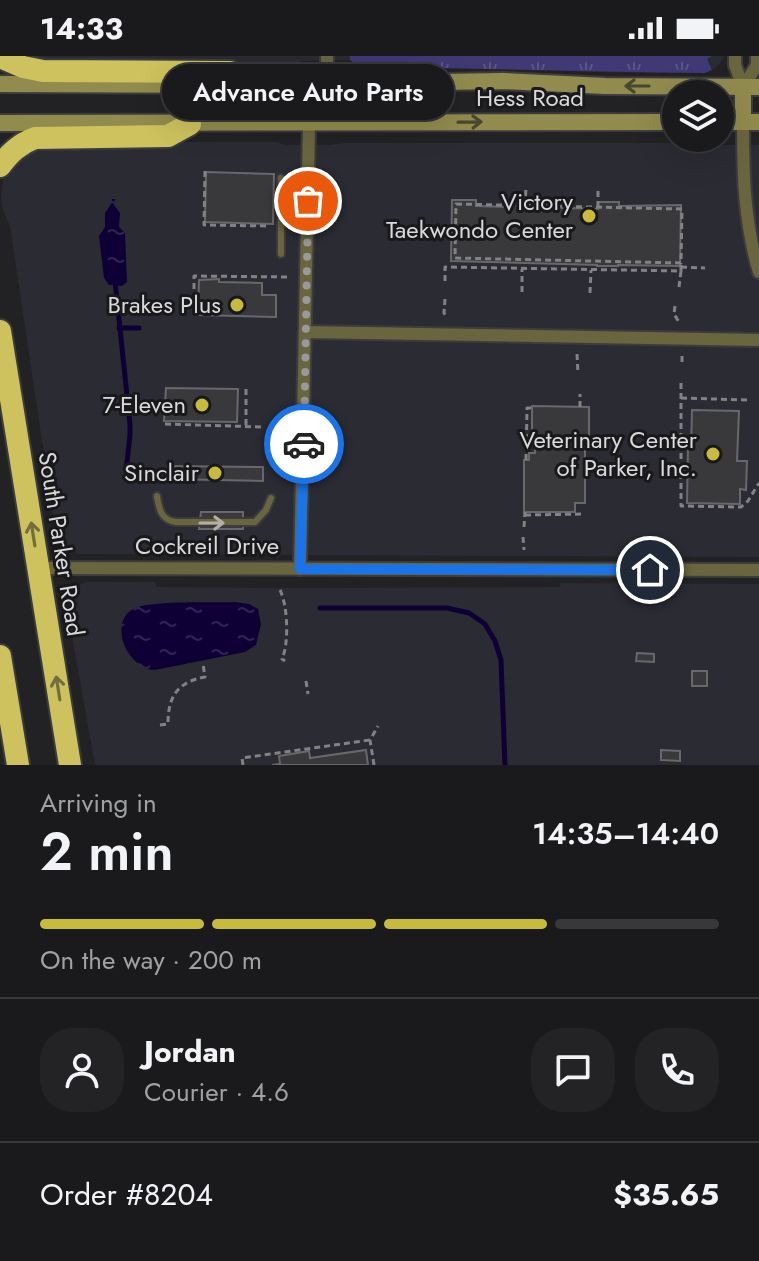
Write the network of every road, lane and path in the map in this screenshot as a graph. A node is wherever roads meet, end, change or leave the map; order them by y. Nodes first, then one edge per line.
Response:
1 (327, 56) edge
2 (735, 56) edge
3 (757, 56) edge
4 (0, 57) edge
5 (0, 84) edge
6 (327, 84) junction
7 (251, 85) junction
8 (751, 87) edge
9 (662, 122) edge
10 (751, 122) edge
11 (0, 123) edge
12 (190, 124) junction
13 (309, 124) junction
14 (0, 166) edge
15 (205, 171) dead end
16 (281, 178) dead end
17 (526, 187) dead end
18 (598, 189) dead end
19 (525, 206) junction
20 (598, 207) junction
21 (273, 226) dead end
22 (281, 254) dead end
23 (479, 259) junction
24 (507, 259) junction
25 (528, 260) junction
26 (550, 260) junction
27 (586, 261) junction
28 (623, 262) junction
29 (654, 262) junction
30 (479, 267) junction
31 (681, 267) junction
32 (507, 268) junction
33 (705, 268) dead end
34 (525, 269) junction
35 (550, 269) junction
36 (588, 270) junction
37 (623, 270) junction
38 (654, 271) junction
39 (759, 272) edge
40 (290, 277) dead end
41 (445, 281) dead end
42 (679, 287) dead end
43 (194, 289) dead end
44 (522, 292) dead end
45 (590, 293) dead end
46 (445, 299) dead end
47 (675, 306) dead end
48 (446, 316) dead end
49 (679, 322) dead end
50 (0, 331) edge
51 (305, 332) junction
52 (759, 340) edge
53 (577, 354) dead end
54 (682, 356) dead end
55 (682, 364) dead end
56 (578, 374) dead end
57 (681, 383) dead end
58 (246, 389) dead end
59 (580, 394) dead end
60 (681, 398) junction
61 (747, 400) dead end
62 (580, 407) dead end
63 (532, 408) dead end
64 (165, 424) dead end
65 (246, 426) junction
66 (261, 427) dead end
67 (279, 428) dead end
68 (287, 428) dead end
69 (526, 460) dead end
70 (759, 483) edge
71 (157, 496) dead end
72 (271, 498) dead end
73 (584, 514) dead end
74 (524, 527) dead end
75 (523, 537) dead end
76 (524, 550) dead end
77 (38, 568) junction
78 (300, 569) junction
79 (759, 570) edge
80 (280, 590) dead end
81 (0, 656) edge
82 (285, 661) dead end
83 (203, 664) dead end
84 (306, 681) dead end
85 (308, 694) dead end
86 (160, 725) dead end
87 (378, 726) dead end
88 (370, 740) junction
89 (18, 765) edge
90 (70, 765) edge
91 (243, 765) edge
92 (374, 765) edge

1 - 6 street
2 - 8 street
3 - 8 street
4 - 7 highway
5 - 7 main road, Hess Road
6 - 7 main road, Hess Road
8 -> 6 main road, Hess Road
8 - 10 main road
13 -> 9 main road, Hess Road
10 - 39 street
11 - 12 main road, Hess Road
12 - 13 main road, Hess Road
12 - 14 highway
13 - 51 street
15 - 21 path
16 - 22 lane
17 - 19 path
18 - 20 path
19 - 20 path
19 - 23 path
20 - 31 path
23 - 24 path
23 - 30 path
24 - 25 path
24 - 32 path
25 - 26 path
25 - 34 path
26 - 27 path
26 - 35 path
27 - 28 path
27 - 36 path
28 - 29 path
28 - 37 path
29 - 31 path
29 - 38 path
30 - 32 path
30 - 41 path
31 - 33 path
31 - 38 path
31 - 42 path
32 - 34 path
34 - 35 path
34 - 44 path
35 - 36 path
36 - 37 path
36 - 45 path
37 - 38 path
40 - 43 path
46 - 48 path
47 - 49 path
77 -> 50 highway, South Parker Road
51 - 52 street
51 - 78 street
53 - 56 path
54 - 55 path
57 - 60 path
58 - 65 path
59 - 62 path
60 - 61 path
60 - 70 path
63 - 69 path
64 - 65 path
65 - 66 path
67 - 68 path
71 -> 72 lane
73 - 74 path
75 - 76 path
77 - 78 street, Cockreil Drive
90 -> 77 highway, South Parker Road
78 - 79 street, Cockreil Drive
80 - 82 path
81 - 89 highway
83 - 86 path
84 - 85 path
87 - 88 path
88 - 91 path
88 - 92 path

